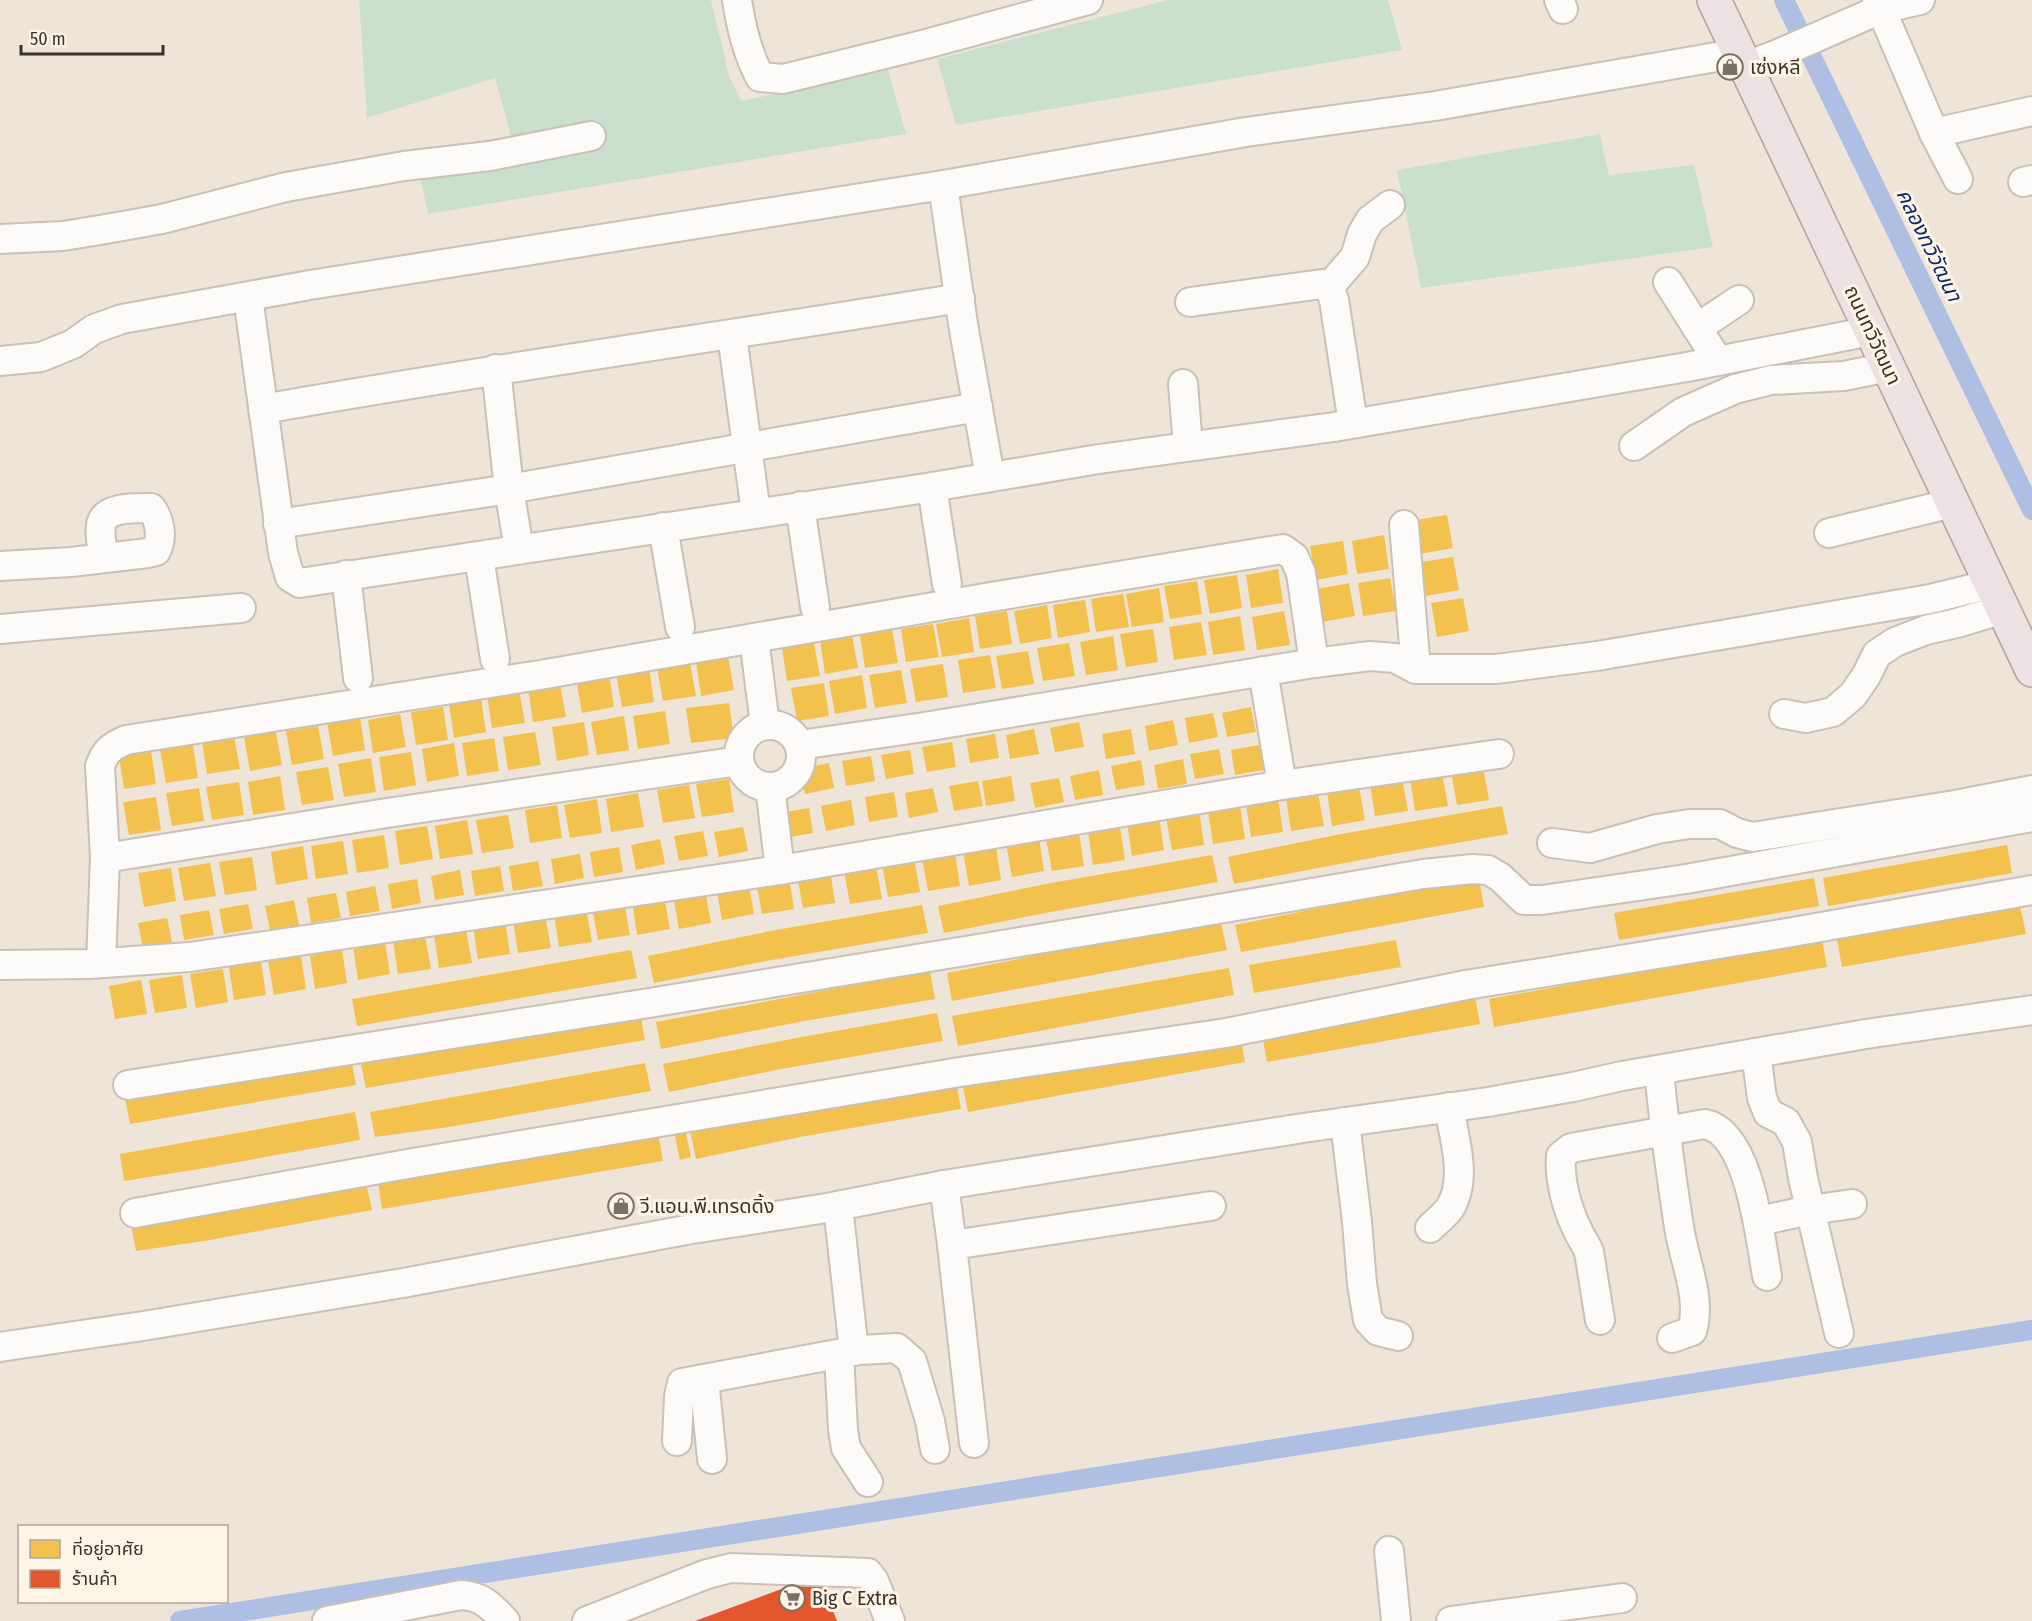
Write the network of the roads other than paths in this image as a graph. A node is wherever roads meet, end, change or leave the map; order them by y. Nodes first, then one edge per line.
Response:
1 (737, 0) edge
2 (1088, 0) edge
3 (1714, 0) edge
4 (1920, 0) edge
5 (1873, 9) edge
6 (1742, 60) junction
7 (2032, 111) edge
8 (1934, 133) junction
9 (591, 136) dead end
10 (1958, 179) dead end
11 (943, 185) junction
12 (1390, 206) dead end
13 (0, 239) edge
14 (1668, 282) dead end
15 (1329, 287) junction
16 (248, 297) junction
17 (960, 298) junction
18 (1739, 300) dead end
19 (1190, 303) dead end
20 (1696, 328) junction
21 (1871, 331) junction
22 (732, 335) junction
23 (0, 361) edge
24 (1718, 361) junction
25 (1888, 367) junction
26 (496, 369) junction
27 (1183, 384) dead end
28 (978, 407) junction
29 (263, 409) junction
30 (1353, 423) junction
31 (1188, 446) junction
32 (1634, 446) dead end
33 (748, 448) junction
34 (990, 477) junction
35 (932, 487) junction
36 (509, 489) junction
37 (1953, 503) junction
38 (800, 506) junction
39 (756, 513) junction
40 (278, 524) junction
41 (1404, 525) dead end
42 (663, 527) junction
43 (1830, 533) dead end
44 (519, 549) junction
45 (479, 556) junction
46 (103, 558) dead end
47 (0, 566) edge
48 (346, 575) junction
49 (947, 584) dead end
50 (1997, 597) junction
51 (815, 607) dead end
52 (242, 608) dead end
53 (680, 627) dead end
54 (0, 629) edge
55 (753, 638) junction
56 (495, 659) dead end
57 (1314, 663) junction
58 (1416, 669) junction
59 (2032, 670) edge
60 (1263, 671) junction
61 (358, 678) dead end
62 (1784, 714) dead end
63 (765, 725) junction
64 (800, 745) junction
65 (1498, 754) dead end
66 (739, 761) junction
67 (1282, 785) junction
68 (770, 787) junction
69 (2032, 790) edge
70 (2032, 818) edge
71 (1552, 843) dead end
72 (105, 858) junction
73 (780, 870) junction
74 (2032, 890) edge
75 (101, 963) junction
76 (0, 964) edge
77 (2032, 1010) edge
78 (1756, 1053) junction
79 (1659, 1071) junction
80 (128, 1085) dead end
81 (1449, 1107) junction
82 (1345, 1122) junction
83 (1665, 1133) junction
84 (944, 1185) junction
85 (1852, 1204) dead end
86 (838, 1206) junction
87 (1211, 1206) dead end
88 (1810, 1210) junction
89 (135, 1213) dead end
90 (1773, 1218) dead end
91 (1430, 1228) dead end
92 (952, 1245) junction
93 (1767, 1276) dead end
94 (1600, 1320) dead end
95 (1839, 1333) dead end
96 (1398, 1335) dead end
97 (1672, 1338) dead end
98 (0, 1347) edge
99 (846, 1352) junction
100 (704, 1379) junction
101 (677, 1441) dead end
102 (974, 1443) dead end
103 (935, 1449) dead end
104 (712, 1459) dead end
105 (868, 1482) dead end
106 (1389, 1551) dead end
107 (1622, 1598) dead end
108 (427, 1611) edge
109 (327, 1621) edge
110 (505, 1621) edge
111 (587, 1621) edge
112 (890, 1621) edge
113 (1396, 1621) edge
114 (1451, 1621) edge

1 - 2 street
3 - 6 main road, ถนนทวีวัฒนา
4 - 5 street
5 - 6 street
5 - 8 street
6 - 11 street
6 - 21 main road, ถนนทวีวัฒนา
7 - 8 street
8 - 10 street
9 - 13 street
11 - 16 street
11 - 17 street
12 - 15 street
14 - 20 street
15 - 19 street
15 - 30 street
16 - 23 street
16 - 29 street
17 - 22 street
17 - 28 street
18 - 20 street
20 - 24 street
21 - 24 street
21 - 25 main road, ถนนทวีวัฒนา
22 - 26 street
22 - 33 street
24 - 30 street
25 - 32 street
25 - 37 main road, ถนนทวีวัฒนา
26 - 29 street
26 - 36 street
27 - 31 street
28 - 33 street
28 - 34 street
29 - 40 street
30 - 31 street
31 - 34 street
33 - 36 street
33 - 39 street
34 - 35 street
35 - 38 street
35 - 49 street
36 - 40 street
36 - 44 street
37 - 43 street
37 - 50 main road, ถนนทวีวัฒนา
38 - 39 street
38 - 51 street
39 - 42 street
40 - 48 street
41 - 58 street
42 - 44 street
42 - 53 street
44 - 45 street
45 - 48 street
45 - 56 street
46 - 47 street
48 - 61 street
50 - 58 street
50 - 59 main road, ถนนทวีวัฒนา
50 - 62 street
52 - 54 street
55 - 57 street
55 - 63 street
55 - 72 street
57 - 58 street
57 - 60 street
60 - 64 street
60 - 67 street
63 - 64 street
63 - 66 street
64 - 68 street
65 - 67 street
66 - 68 street
66 - 72 street
67 - 73 street
68 - 73 street
69 - 71 street
70 - 80 street
72 - 75 street
73 - 75 street
74 - 89 street
75 - 76 street
77 - 78 street
78 - 79 street
78 - 88 street
79 - 81 street
79 - 83 street
81 - 82 street
81 - 91 street
82 - 84 street
82 - 96 street
83 - 93 street
83 - 94 street
83 - 97 street
84 - 86 street
84 - 92 street
85 - 88 street
86 - 98 street
86 - 99 street
87 - 92 street
88 - 90 street
88 - 95 street
92 - 102 street
99 - 100 street
99 - 103 street
99 - 105 street
100 - 101 street
100 - 104 street
106 - 113 street
107 - 114 street
108 - 109 street
108 - 110 street
111 - 112 street

